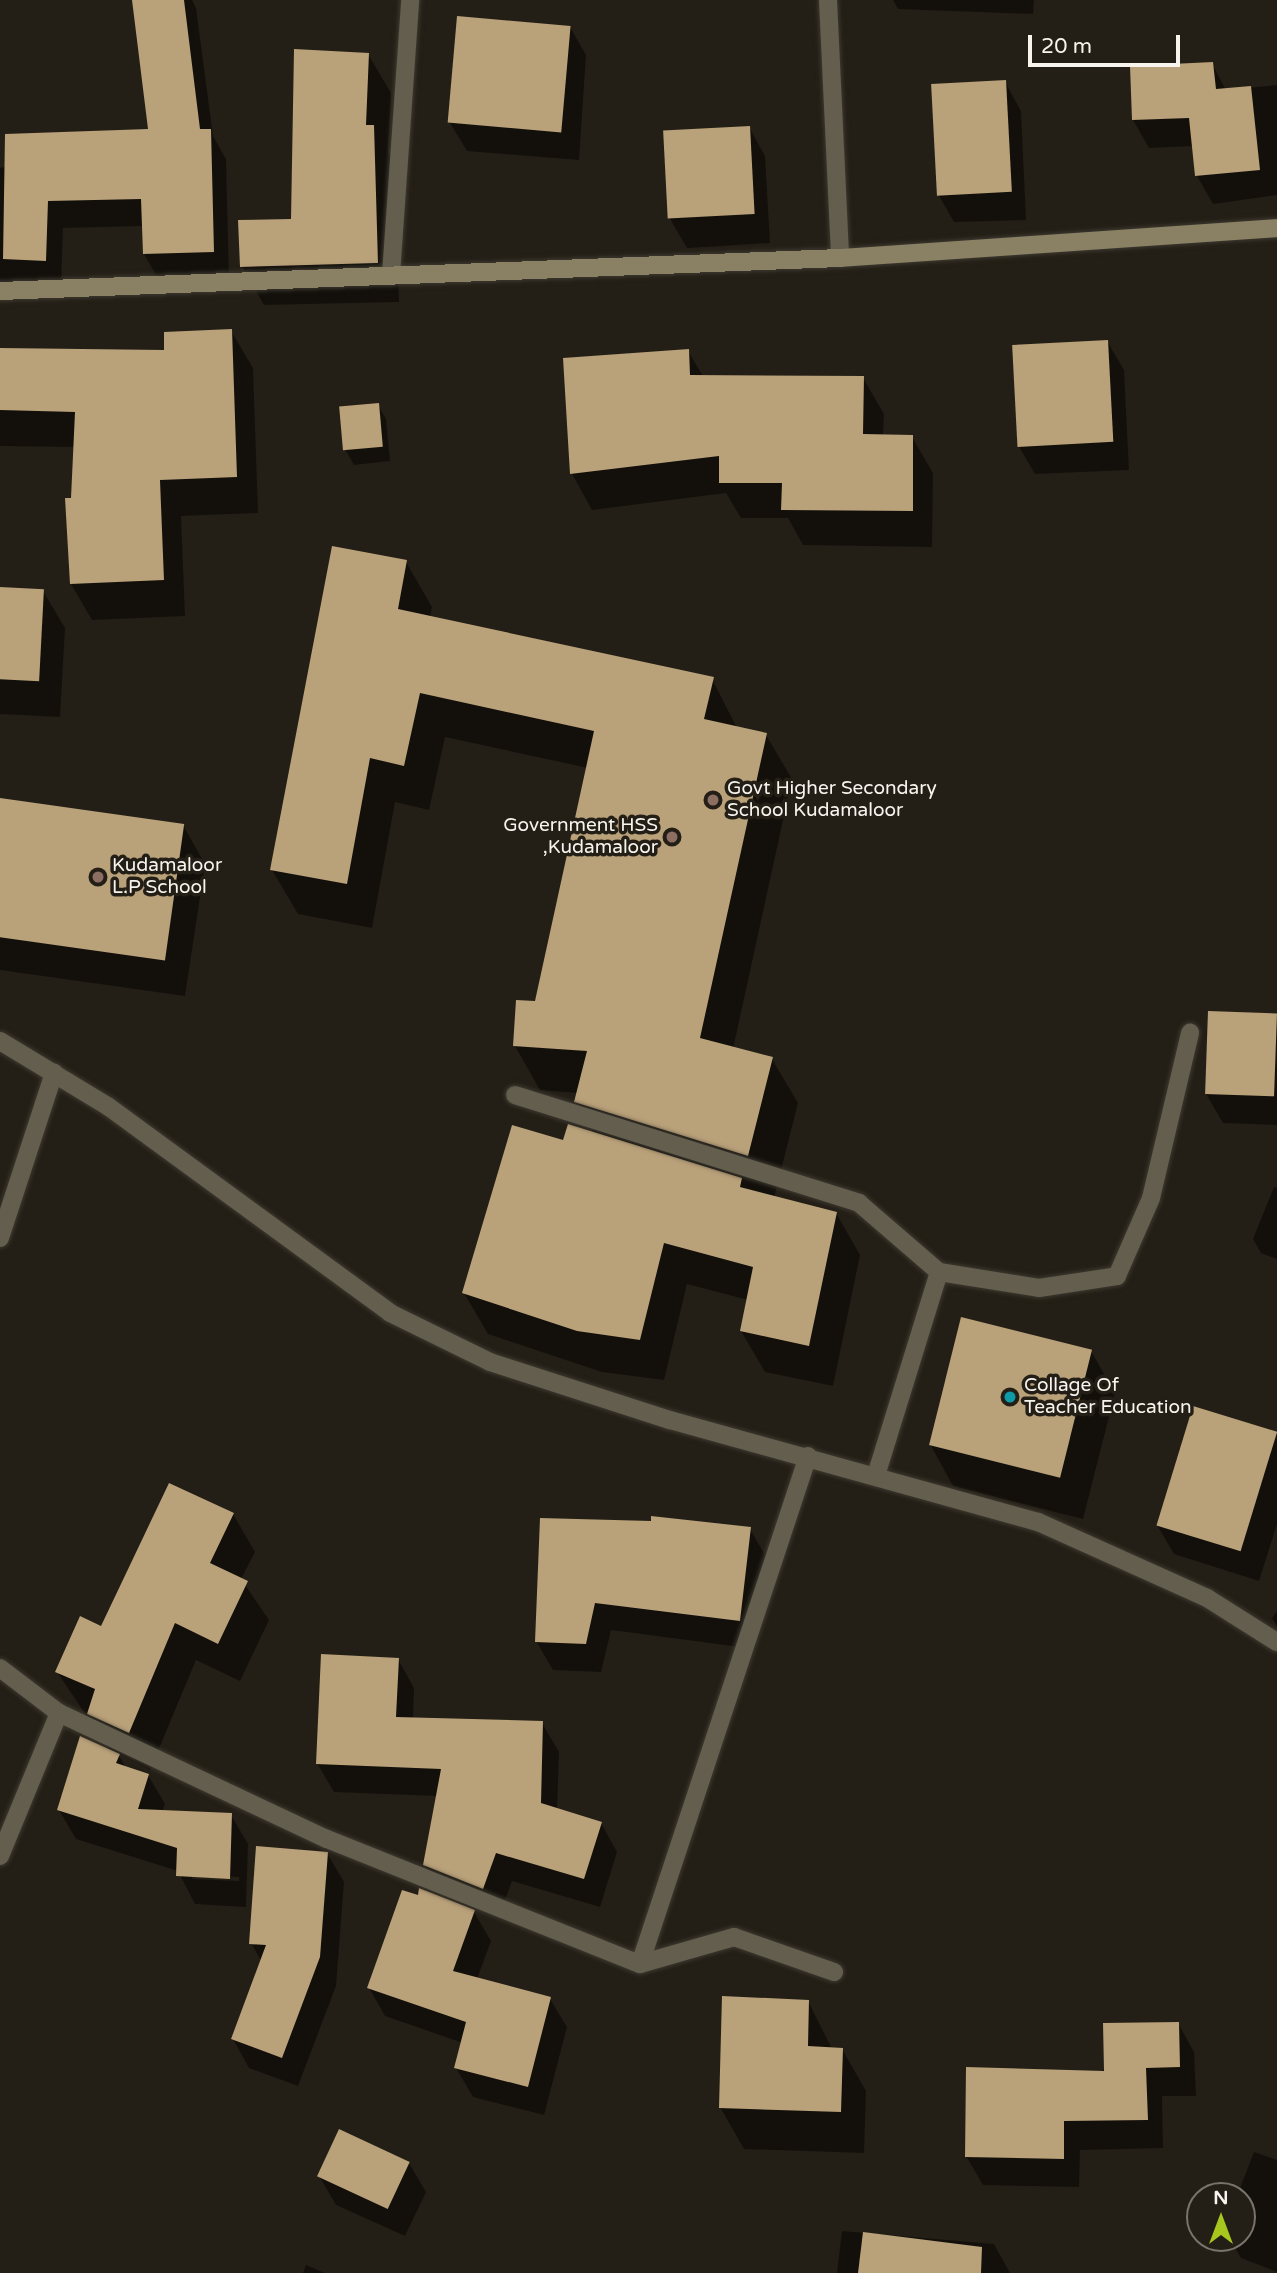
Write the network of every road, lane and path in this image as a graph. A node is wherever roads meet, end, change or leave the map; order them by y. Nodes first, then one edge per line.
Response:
1 (410, 0) edge
2 (828, 0) edge
3 (1277, 228) edge
4 (840, 258) junction
5 (391, 275) junction
6 (0, 291) edge
7 (1190, 1032) dead end
8 (0, 1041) edge
9 (54, 1073) junction
10 (514, 1095) dead end
11 (0, 1238) edge
12 (939, 1272) junction
13 (808, 1456) junction
14 (876, 1475) junction
15 (1277, 1642) edge
16 (0, 1668) edge
17 (60, 1713) junction
18 (0, 1856) edge
19 (640, 1964) junction
20 (834, 1972) dead end

1 - 5 street
2 - 4 street
3 - 4 main road
4 - 5 main road
5 - 6 main road
7 - 12 street
8 - 9 street
9 - 11 street
9 - 13 street
10 - 12 street
12 - 14 street
13 - 14 street
13 - 19 street
14 - 15 street
16 - 17 street
17 - 18 street
17 - 19 street
19 - 20 street

